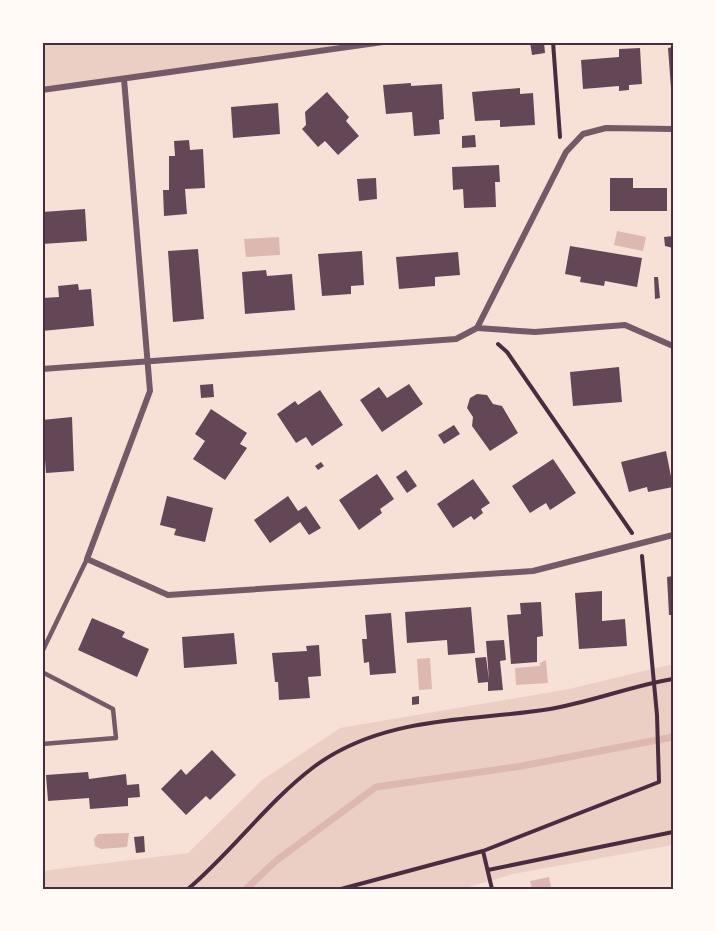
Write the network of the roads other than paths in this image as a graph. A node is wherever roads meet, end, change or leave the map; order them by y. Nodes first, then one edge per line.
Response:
1 (383, 42) edge
2 (124, 79) junction
3 (42, 90) edge
4 (673, 129) edge
5 (477, 328) junction
6 (673, 346) edge
7 (146, 362) junction
8 (42, 369) edge
9 (673, 535) edge
10 (87, 559) junction
11 (42, 652) edge
12 (42, 672) edge
13 (42, 744) edge

1 - 2 street
2 - 3 street
2 - 7 street
4 - 5 street
5 - 6 street
5 - 7 street
7 - 8 street
7 - 10 street
9 - 10 street
10 - 11 lane
12 - 13 lane

